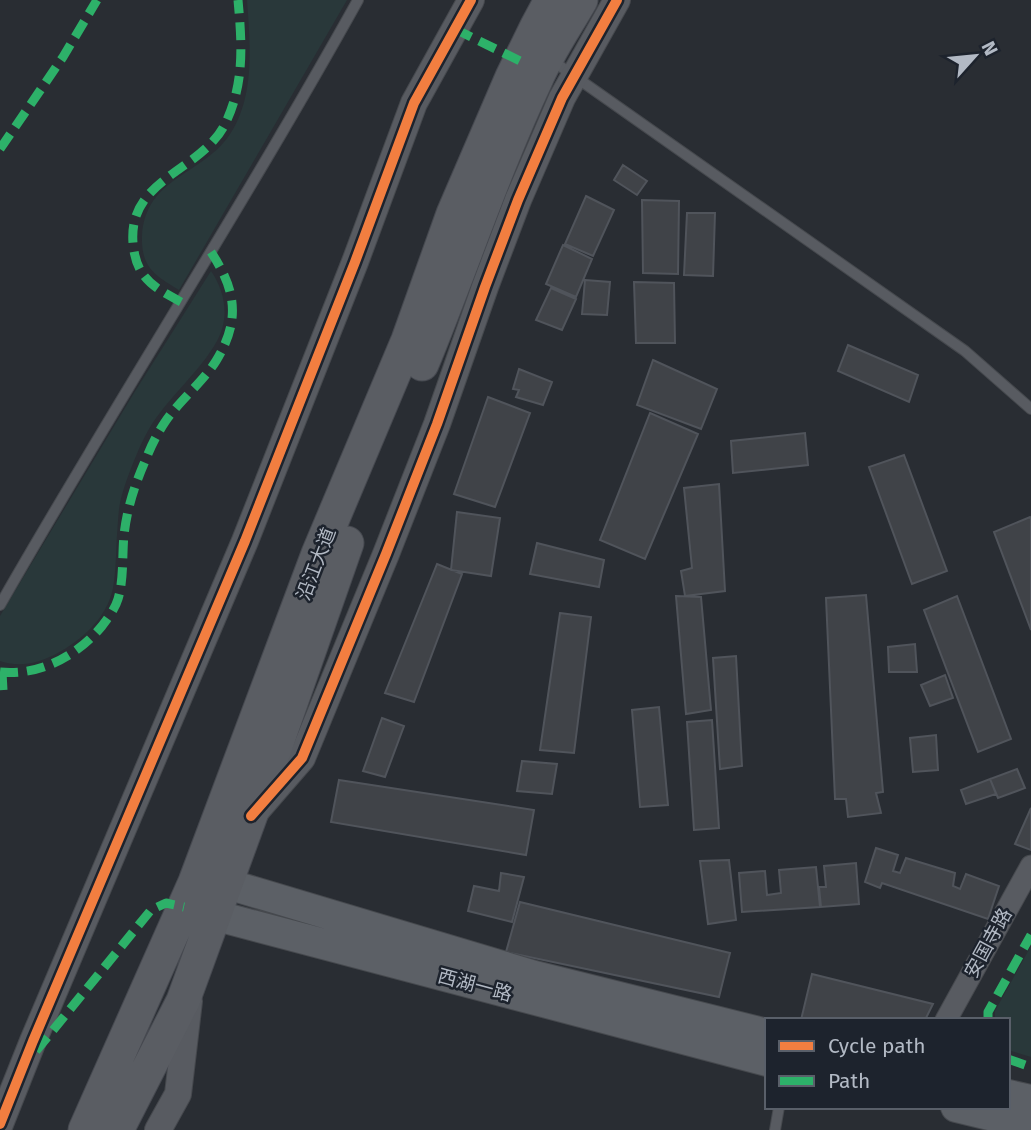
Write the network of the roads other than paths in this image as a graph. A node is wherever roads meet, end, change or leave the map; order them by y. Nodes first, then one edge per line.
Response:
1 (358, 0) edge
2 (471, 0) edge
3 (551, 0) edge
4 (581, 0) edge
5 (617, 0) edge
6 (561, 67) junction
7 (1031, 410) edge
8 (0, 605) edge
9 (1031, 866) edge
10 (212, 879) junction
11 (199, 912) junction
12 (192, 978) junction
13 (947, 1018) edge
14 (765, 1034) edge
15 (765, 1060) edge
16 (1010, 1095) edge
17 (1031, 1100) edge
18 (779, 1109) edge
19 (964, 1109) edge
20 (0, 1124) edge
21 (1031, 1125) edge
22 (85, 1130) edge
23 (117, 1130) edge
24 (158, 1130) edge
25 (775, 1130) edge

1 - 8 lane
2 - 20 street
3 - 10 main road, 沿江大道
4 - 6 main road, 沿江大道
5 - 6 street
6 - 7 lane
6 - 10 main road, 沿江大道
9 - 13 street, 安国寺路
10 - 11 main road, 沿江大道
10 - 14 main road, 西湖一路
11 - 12 main road, 沿江大道
11 - 15 main road, 西湖一路
11 - 22 main road, 沿江大道
12 - 23 main road, 沿江大道
12 - 24 street
16 - 17 main road
18 - 25 lane
19 - 21 main road

